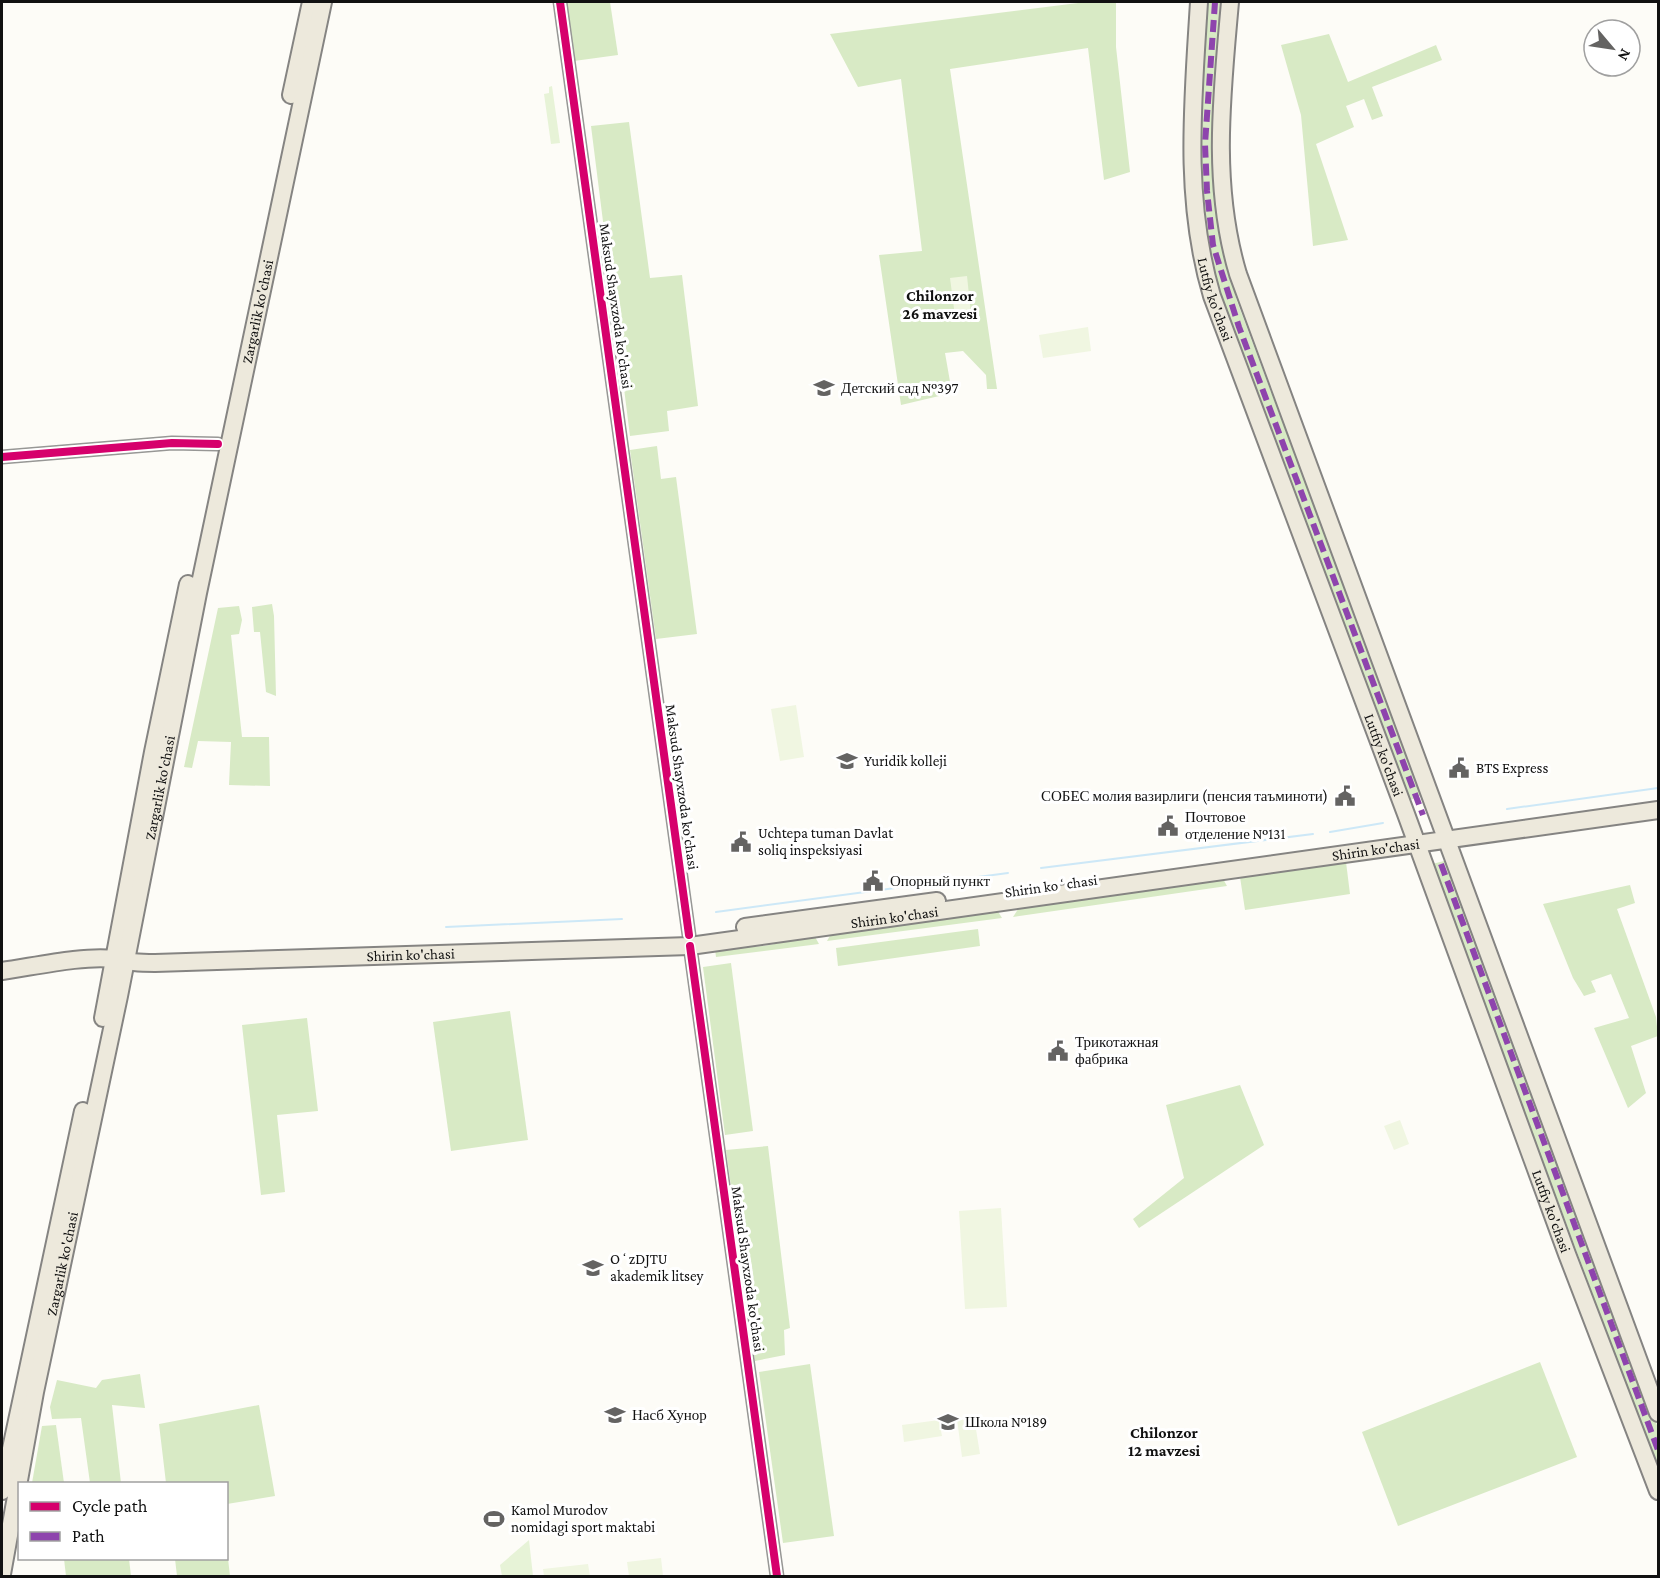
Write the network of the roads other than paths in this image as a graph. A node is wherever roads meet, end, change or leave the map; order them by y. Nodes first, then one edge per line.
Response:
1 (311, 2) edge
2 (323, 2) edge
3 (560, 2) edge
4 (1199, 2) edge
5 (1230, 2) edge
6 (218, 444) junction
7 (2, 457) edge
8 (1659, 801) edge
9 (1659, 810) edge
10 (1445, 836) junction
11 (1416, 840) junction
12 (689, 941) junction
13 (122, 959) junction
14 (2, 971) edge
15 (1659, 1413) edge
16 (19, 1482) edge
17 (18, 1486) edge
18 (2, 1491) edge
19 (1659, 1491) edge
20 (2, 1574) edge
21 (777, 1576) edge

1 - 6 main road, Zargarlik ko'chasi
2 - 13 main road, Zargarlik ko'chasi
3 - 12 street, Maksud Shayxzoda ko'chasi
4 - 11 main road, Lutfiy ko'chasi
5 - 10 main road, Lutfiy ko'chasi
6 - 7 street
6 - 13 main road, Zargarlik ko'chasi
8 - 10 main road, Shirin ko'chasi
9 - 10 main road, Shirin ko'chasi
10 - 11 main road, Shirin ko'chasi
10 - 15 main road, Lutfiy ko'chasi
11 - 12 main road, Shirin ko'chasi
11 - 19 main road, Lutfiy ko'chasi
12 - 13 main road, Shirin ko'chasi
12 - 21 street, Maksud Shayxzoda ko'chasi
13 - 14 main road, Shirin ko'chasi
13 - 16 main road, Zargarlik ko'chasi
13 - 18 main road, Zargarlik ko'chasi
17 - 20 main road, Zargarlik ko'chasi

